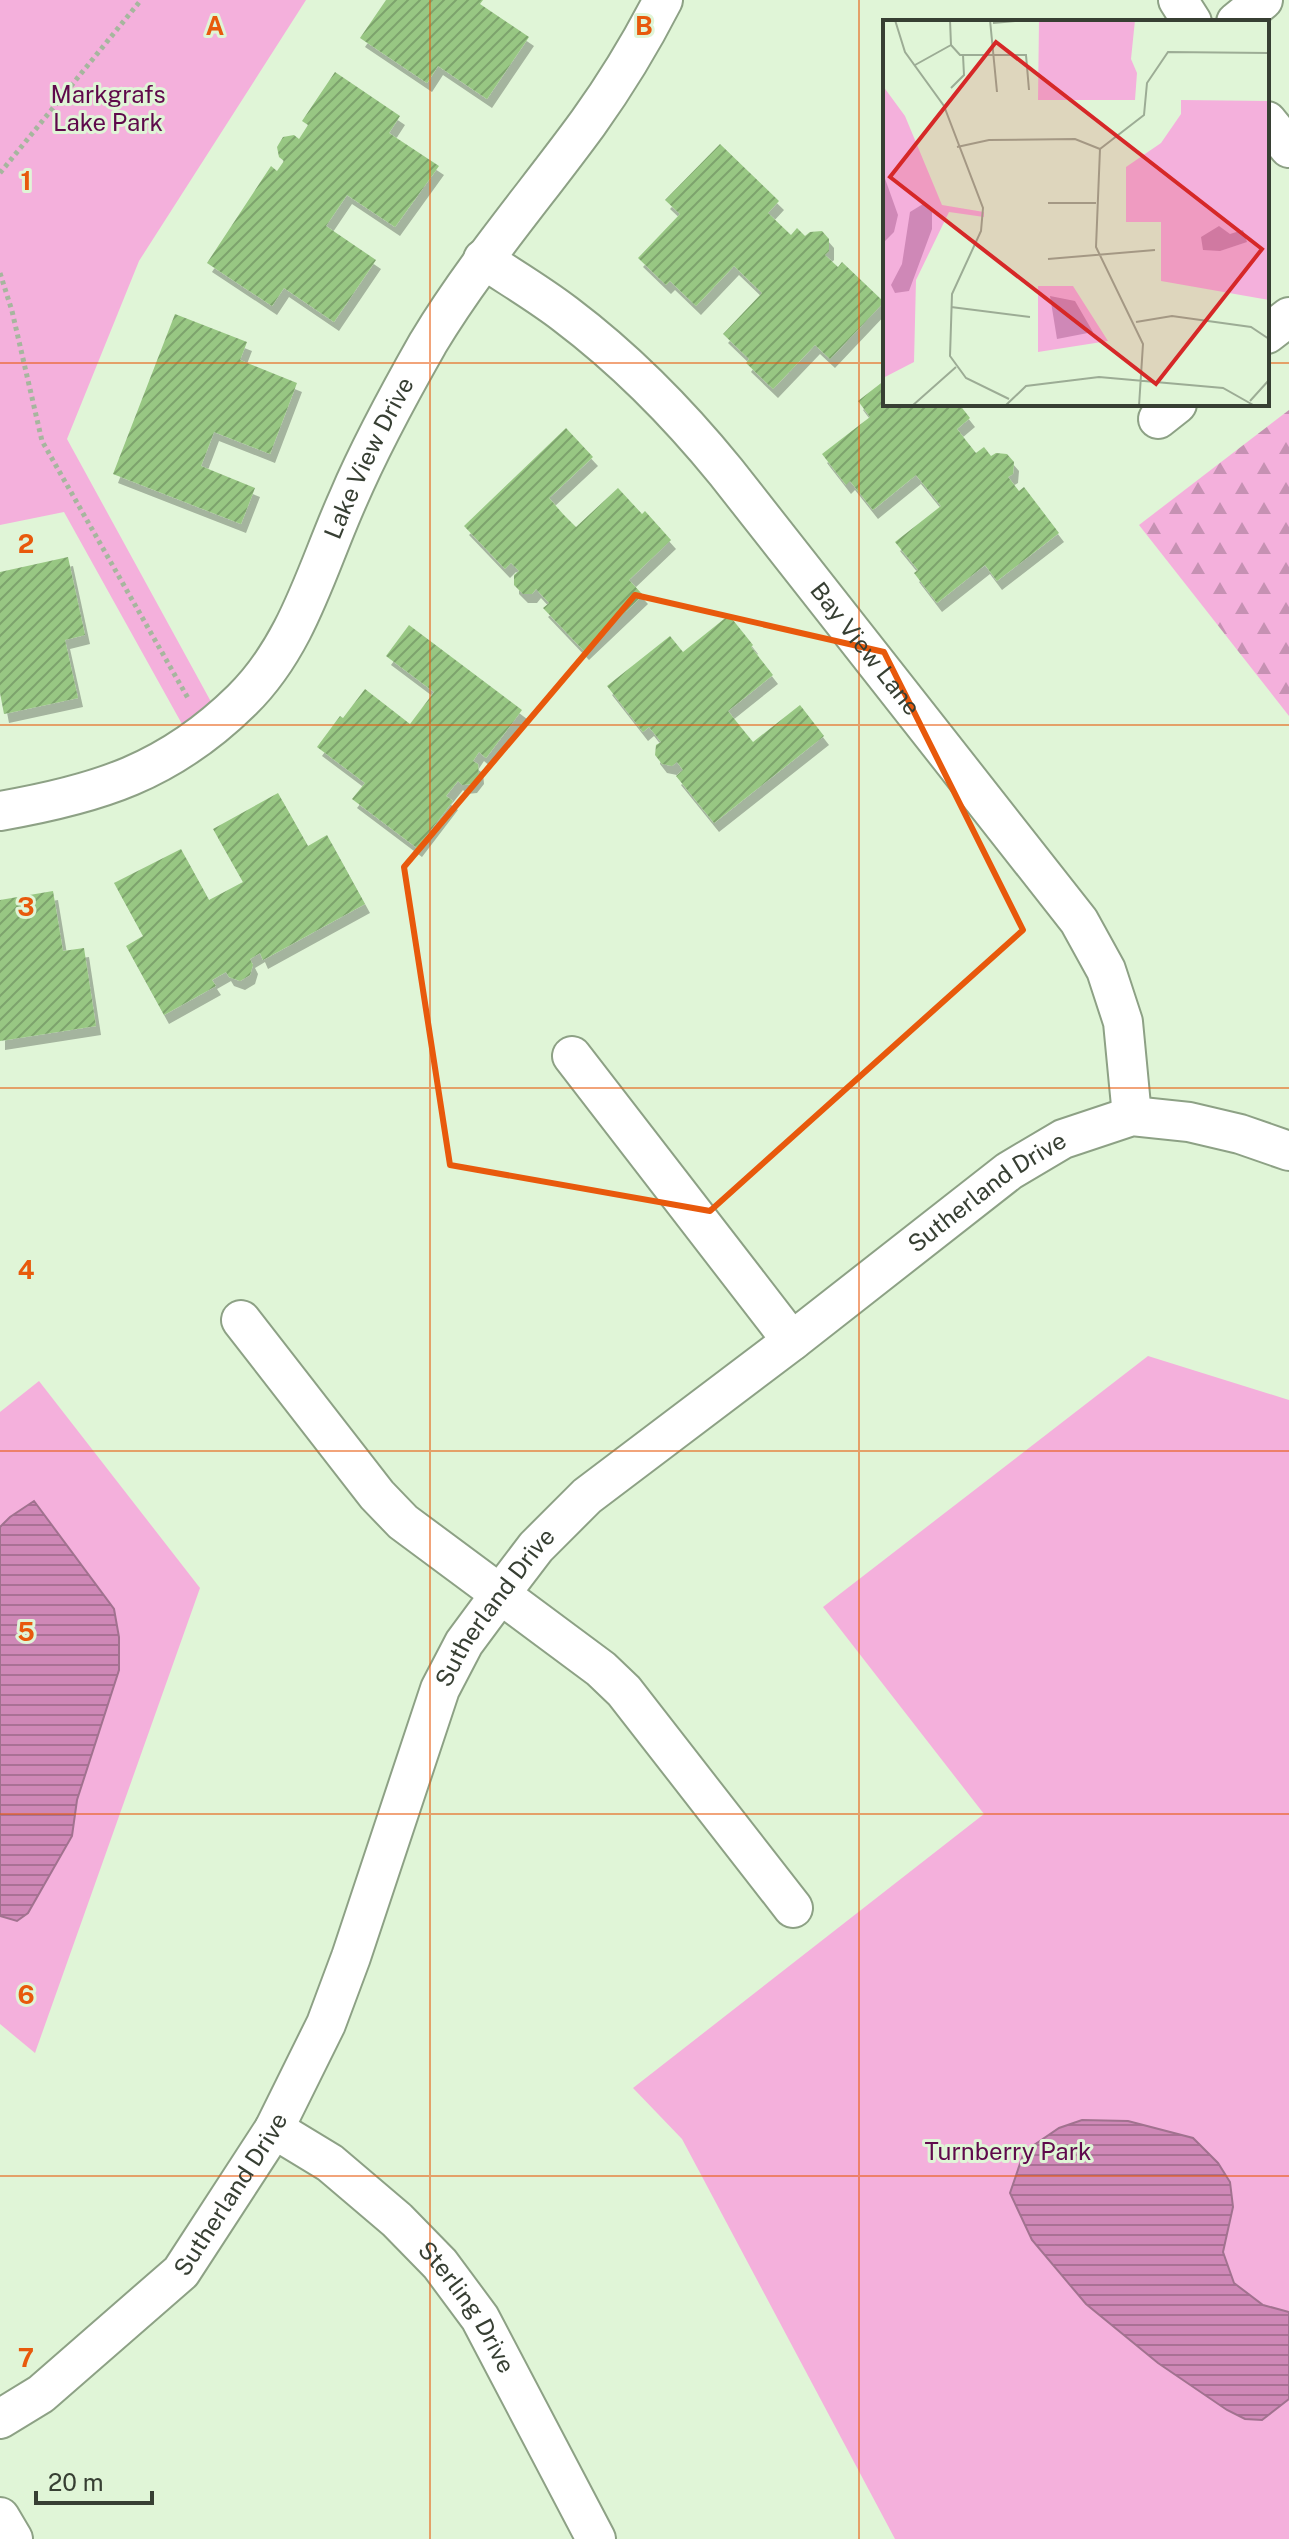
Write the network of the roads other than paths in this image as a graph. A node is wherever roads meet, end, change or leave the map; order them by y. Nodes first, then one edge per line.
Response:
1 (663, 0) edge
2 (1178, 0) edge
3 (1263, 0) edge
4 (1191, 20) edge
5 (1238, 20) edge
6 (1269, 123) edge
7 (1289, 148) edge
8 (483, 259) junction
9 (1289, 317) edge
10 (1269, 332) edge
11 (0, 811) edge
12 (572, 1056) dead end
13 (1132, 1116) junction
14 (1289, 1151) edge
15 (241, 1320) dead end
16 (792, 1341) junction
17 (501, 1593) junction
18 (793, 1908) dead end
19 (274, 2129) junction
20 (0, 2419) edge
21 (0, 2517) edge
22 (13, 2539) edge
23 (596, 2539) edge

1 - 8 street, Lake View Drive
2 - 4 street
3 - 5 street
6 - 7 street
8 - 11 street, Lake View Drive
8 - 13 street, Bay View Lane
9 - 10 street
12 - 16 street
13 - 14 street, Sutherland Drive
13 - 16 street, Sutherland Drive
15 - 17 street
16 - 17 street, Sutherland Drive
17 - 18 street
17 - 19 street, Sutherland Drive
19 - 20 street, Sutherland Drive
19 - 23 street, Sterling Drive
21 - 22 street

